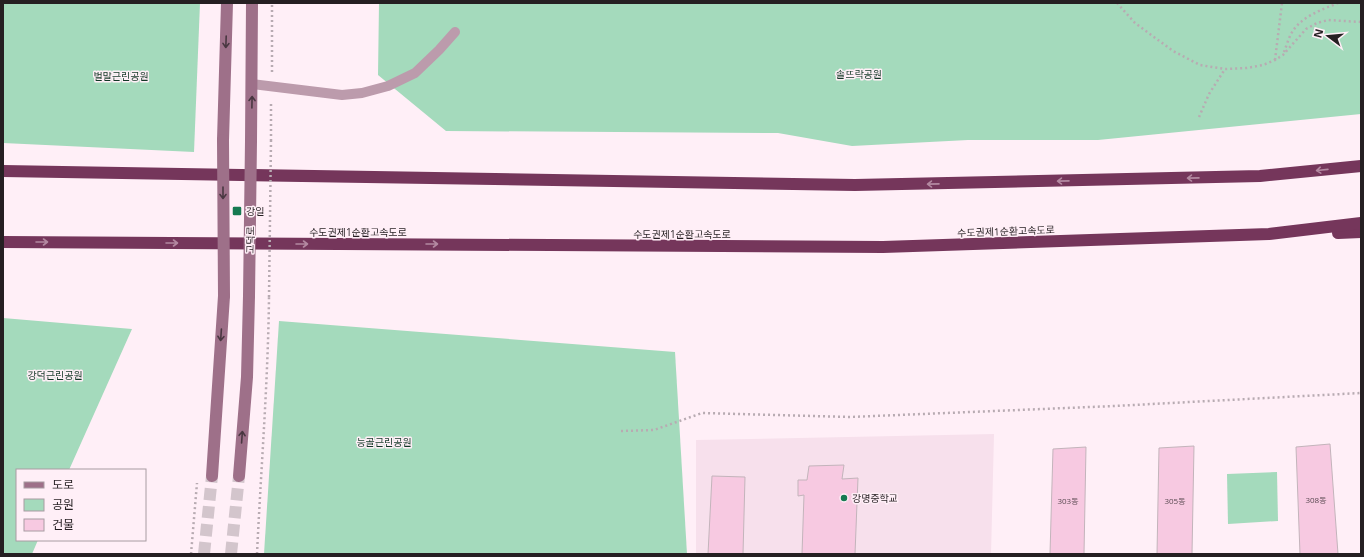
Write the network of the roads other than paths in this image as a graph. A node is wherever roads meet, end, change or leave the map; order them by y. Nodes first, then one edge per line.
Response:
1 (227, 3) edge
2 (252, 3) edge
3 (454, 32) dead end
4 (252, 84) junction
5 (1361, 166) edge
6 (3, 172) edge
7 (1361, 223) edge
8 (1361, 232) edge
9 (1269, 234) junction
10 (3, 242) edge
11 (212, 476) tunnel mouth
12 (239, 476) tunnel mouth

1 -> 11 main road, bridge
2 - 4 main road, 고덕로
3 - 4 lane
12 -> 4 main road, 고덕로, bridge
5 -> 6 highway
7 - 9 highway, 수도권제1순환고속도로
8 - 9 highway
10 -> 9 highway, 수도권제1순환고속도로

